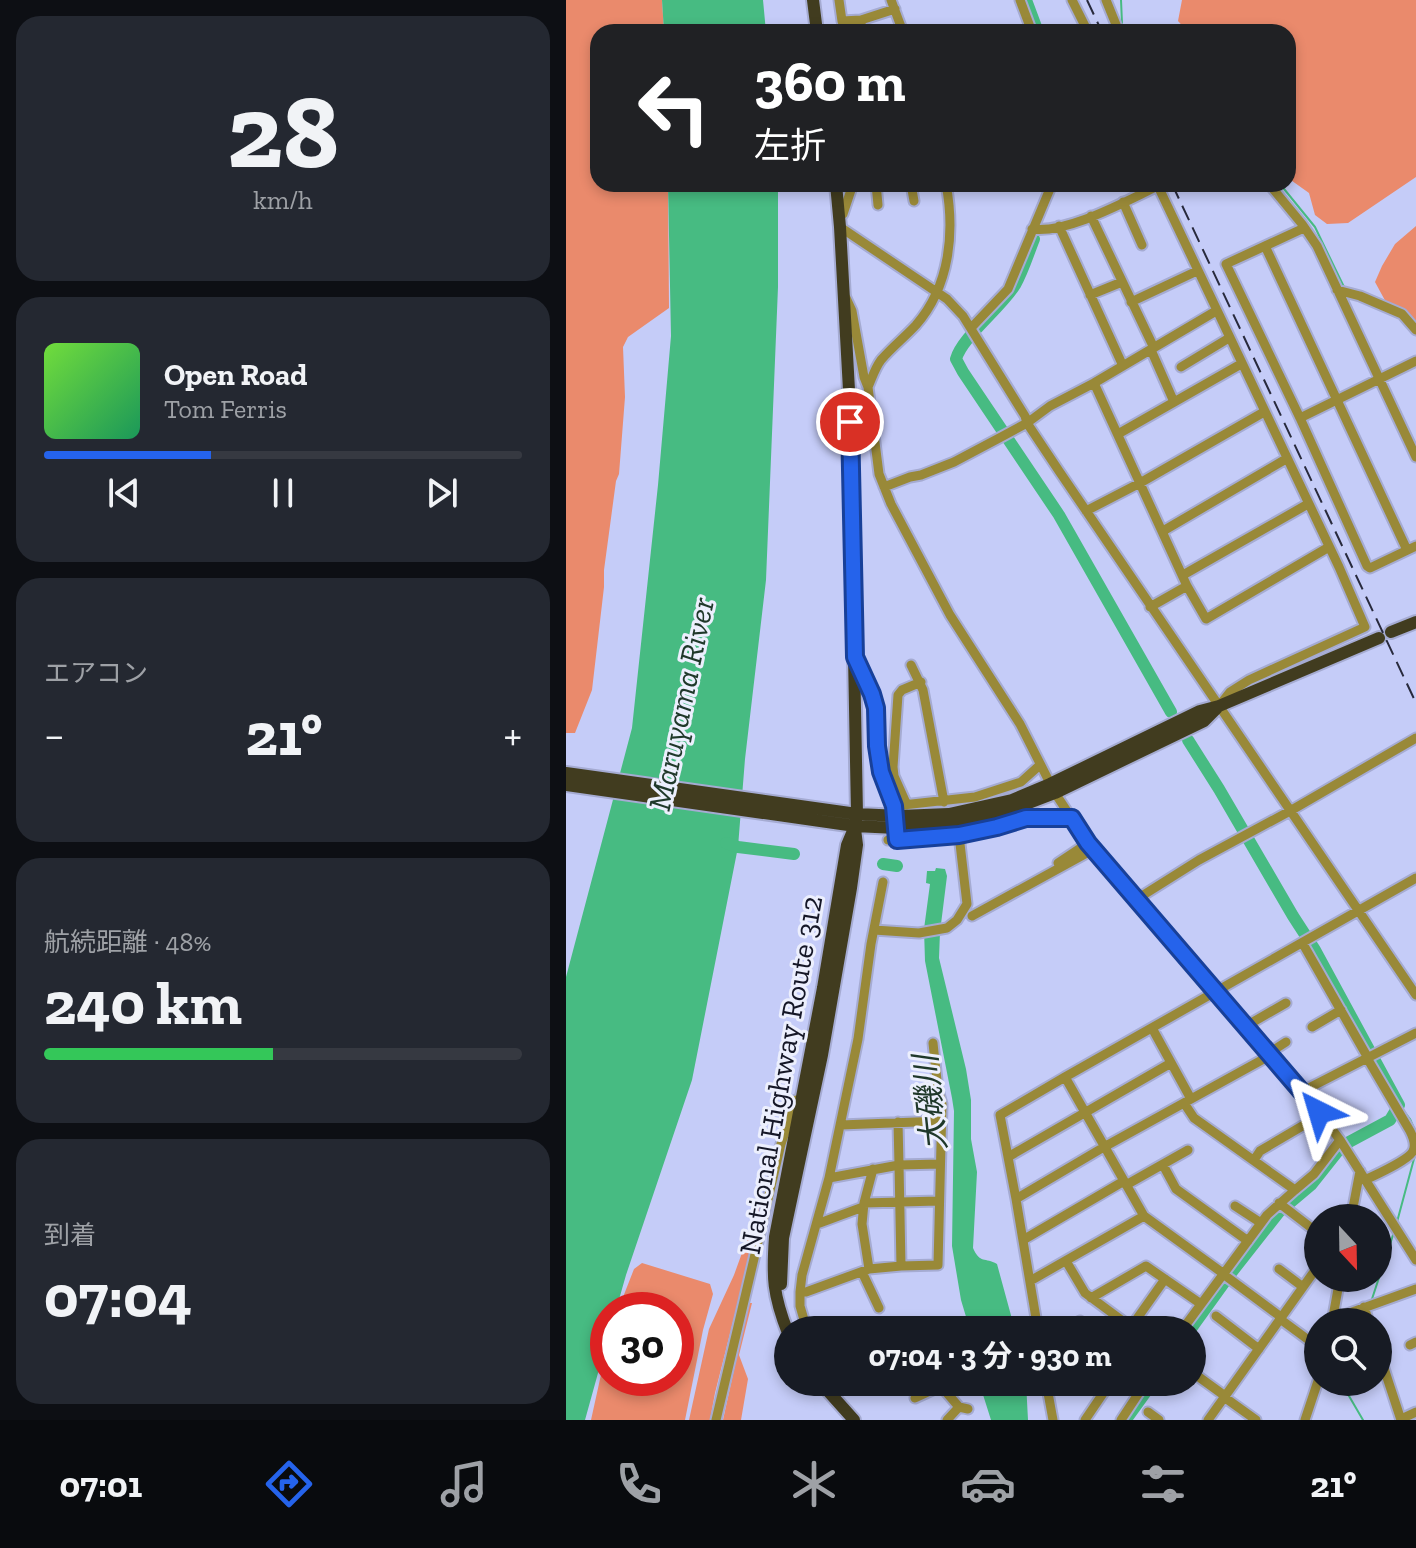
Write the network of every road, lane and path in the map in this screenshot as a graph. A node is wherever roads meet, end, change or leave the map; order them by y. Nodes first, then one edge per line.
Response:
1 (813, 0) edge
2 (839, 0) edge
3 (1020, 0) edge
4 (1072, 0) edge
5 (1106, 0) edge
6 (893, 5) edge
7 (861, 20) junction
8 (816, 24) edge
9 (861, 24) edge
10 (900, 24) edge
11 (1029, 24) edge
12 (1084, 24) edge
13 (1116, 24) edge
14 (837, 192) edge
15 (850, 192) edge
16 (877, 192) edge
17 (912, 192) edge
18 (947, 192) edge
19 (1049, 192) edge
20 (1144, 192) edge
21 (1161, 192) edge
22 (1275, 192) edge
23 (914, 201) dead end
24 (1123, 202) junction
25 (878, 205) dead end
26 (1091, 216) junction
27 (840, 222) junction
28 (1059, 226) junction
29 (1304, 228) junction
30 (1036, 229) junction
31 (1142, 245) dead end
32 (1265, 246) junction
33 (1197, 271) junction
34 (1122, 282) junction
35 (1337, 290) junction
36 (937, 293) junction
37 (844, 294) junction
38 (1090, 295) junction
39 (1131, 302) junction
40 (1216, 311) junction
41 (1416, 330) edge
42 (974, 332) junction
43 (1229, 338) junction
44 (1152, 349) junction
45 (1416, 361) edge
46 (1241, 364) junction
47 (1123, 366) junction
48 (1181, 367) dead end
49 (1378, 379) junction
50 (1094, 383) junction
51 (868, 387) junction
52 (1337, 399) junction
53 (1174, 402) junction
54 (1264, 412) junction
55 (1300, 418) junction
56 (1027, 423) junction
57 (1118, 434) junction
58 (1416, 457) edge
59 (1286, 459) junction
60 (1140, 483) junction
61 (884, 487) junction
62 (1308, 504) junction
63 (1086, 511) junction
64 (1163, 531) junction
65 (1329, 547) junction
66 (1412, 548) edge
67 (1183, 575) junction
68 (1187, 586) junction
69 (1150, 607) junction
70 (1416, 622) edge
71 (855, 657) junction
72 (911, 665) dead end
73 (921, 682) junction
74 (1219, 706) junction
75 (1416, 738) edge
76 (1040, 765) junction
77 (566, 773) edge
78 (566, 785) edge
79 (1053, 788) junction
80 (944, 802) junction
81 (907, 805) junction
82 (1290, 811) junction
83 (835, 818) junction
84 (1072, 818) junction
85 (856, 820) junction
86 (894, 826) junction
87 (959, 835) junction
88 (1091, 846) junction
89 (1416, 878) edge
90 (883, 882) dead end
91 (1137, 899) junction
92 (1358, 911) junction
93 (972, 916) dead end
94 (874, 930) junction
95 (1303, 944) junction
96 (1217, 992) junction
97 (1416, 995) edge
98 (1286, 1003) dead end
99 (1341, 1010) junction
100 (1246, 1026) junction
101 (1312, 1027) dead end
102 (1152, 1028) junction
103 (1416, 1033) edge
104 (1286, 1042) dead end
105 (933, 1043) dead end
106 (1270, 1054) junction
107 (1368, 1058) junction
108 (1171, 1063) junction
109 (1065, 1077) junction
110 (1303, 1091) junction
111 (796, 1100) dead end
112 (1188, 1101) junction
113 (1085, 1113) junction
114 (1321, 1115) junction
115 (941, 1121) junction
116 (898, 1122) junction
117 (841, 1125) junction
118 (1340, 1140) junction
119 (1104, 1147) junction
120 (1188, 1150) dead end
121 (1008, 1157) junction
122 (1254, 1160) junction
123 (940, 1164) junction
124 (899, 1165) junction
125 (1163, 1165) junction
126 (873, 1169) junction
127 (1362, 1176) junction
128 (829, 1178) junction
129 (1125, 1183) junction
130 (1295, 1190) junction
131 (1016, 1199) junction
132 (938, 1201) junction
133 (900, 1202) junction
134 (1355, 1204) edge
135 (864, 1205) junction
136 (1235, 1206) dead end
137 (1282, 1206) junction
138 (1144, 1216) junction
139 (1304, 1222) edge
140 (1261, 1223) junction
141 (817, 1224) junction
142 (1023, 1240) junction
143 (1248, 1241) junction
144 (1416, 1260) edge
145 (1066, 1261) junction
146 (901, 1266) junction
147 (1279, 1269) dead end
148 (865, 1271) junction
149 (1226, 1276) junction
150 (1165, 1279) junction
151 (1030, 1281) junction
152 (1303, 1287) joint
153 (1416, 1289) edge
154 (800, 1292) junction
155 (1091, 1298) junction
156 (1201, 1304) junction
157 (1364, 1307) edge
158 (879, 1308) dead end
159 (784, 1316) edge
160 (803, 1316) edge
161 (1036, 1316) edge
162 (1116, 1316) edge
163 (1141, 1316) edge
164 (1192, 1316) edge
165 (1216, 1316) dead end
166 (1280, 1318) junction
167 (1304, 1336) edge
168 (1259, 1349) junction
169 (1206, 1383) edge
170 (1392, 1392) edge
171 (834, 1396) edge
172 (1049, 1396) edge
173 (1101, 1396) edge
174 (1137, 1396) edge
175 (1313, 1396) edge
176 (1224, 1397) junction
177 (915, 1398) dead end
178 (1148, 1412) dead end
179 (1416, 1412) edge
180 (1401, 1419) edge
181 (716, 1420) edge
182 (854, 1420) edge
183 (947, 1420) edge
184 (1053, 1420) edge
185 (1085, 1420) edge
186 (1121, 1420) edge
187 (1159, 1420) edge
188 (1208, 1420) edge
189 (1256, 1420) edge
190 (1305, 1420) edge

1 - 8 highway
2 - 7 street
3 - 11 street
4 - 12 street
5 - 13 street
6 - 7 street
6 - 10 street
7 - 9 street
14 - 27 highway, National Highway Route 312
15 - 27 street
16 - 25 street
17 - 23 street
18 - 36 street
19 - 30 street
20 - 24 street
21 - 33 street
22 - 29 street
24 - 26 street
24 - 31 street
26 - 28 street
26 - 34 street
27 - 36 street
27 - 37 highway, National Highway Route 312
28 - 30 street
28 - 38 street
29 - 32 street
29 - 35 street
30 - 42 street
32 - 52 street
32 - 55 street
33 - 39 street
33 - 40 street
34 - 38 street
34 - 39 street
35 - 41 street
35 - 49 street
36 - 42 street
36 - 51 street
37 - 51 street
37 - 71 highway, National Highway Route 312
38 - 47 street
39 - 44 street
40 - 43 street
40 - 44 street
42 - 56 street
43 - 46 street
43 - 48 street
44 - 47 street
44 - 53 street
45 - 49 street
46 - 53 street
46 - 54 street
47 - 50 street
49 - 52 street
49 - 58 street
50 - 56 street
50 - 57 street
51 - 61 street
52 - 55 street
52 - 66 street
53 - 57 street
54 - 59 street
54 - 60 street
55 - 66 street
56 - 61 street
56 - 63 street
57 - 60 street
59 - 62 street
59 - 64 street
60 - 63 street
60 - 64 street
61 - 76 street
62 - 65 street
62 - 67 street
63 - 69 street
64 - 67 street
65 - 68 street
65 - 74 street
67 - 68 street
68 - 69 street
69 - 74 street
70 - 74 highway
71 - 85 highway, National Highway Route 312
71 - 86 street
72 - 73 street
73 - 80 street
73 - 81 street
74 - 79 highway
74 - 82 street
75 - 82 street
76 - 79 street
76 - 80 street
77 - 83 highway
78 - 83 highway
79 - 84 street
79 - 86 highway
80 - 81 street
81 - 86 street
82 - 91 street
82 - 92 street
83 - 85 highway
84 - 87 street
84 - 88 street
85 - 86 highway
85 - 159 highway, National Highway Route 312
86 - 87 street
87 - 94 street
88 - 91 street
88 - 93 street
89 - 92 street
90 - 94 street
91 - 96 street
92 - 95 street
92 - 97 street
94 - 117 street
95 - 96 street
95 - 99 street
96 - 100 street
96 - 102 street
98 - 100 street
99 - 101 street
99 - 107 street
100 - 106 street
102 - 108 street
102 - 109 street
103 - 107 street
104 - 106 street
105 - 115 street
106 - 110 street
106 - 112 street
107 - 110 street
107 - 127 street
108 - 112 street
108 - 113 street
109 - 113 street
109 - 121 street
110 - 114 street
111 - 181 street
112 - 119 street
112 - 122 street
113 - 119 street
113 - 121 street
114 - 118 street
114 - 122 street
115 - 116 street
115 - 123 street
116 - 117 street
116 - 124 street
117 - 128 street
118 - 127 street
118 - 130 street
119 - 129 street
119 - 131 street
120 - 125 street
121 - 131 street
122 - 130 street
123 - 124 street
123 - 132 street
124 - 126 street
124 - 133 street
125 - 129 street
125 - 143 street
126 - 128 street
126 - 135 street
127 - 134 street
127 - 144 street
128 - 141 street
129 - 138 street
129 - 142 street
130 - 137 street
131 - 142 street
132 - 133 street
132 - 146 street
133 - 135 street
133 - 146 street
135 - 141 street
135 - 148 street
136 - 140 street
137 - 139 street
137 - 140 street
138 - 145 street
138 - 149 street
140 - 143 street
141 - 154 street
142 - 151 street
143 - 149 street
145 - 151 street
145 - 155 street
146 - 148 street
147 - 152 street
148 - 154 street
148 - 158 street
149 - 156 street
149 - 166 street
150 - 155 street
150 - 156 street
150 - 163 street
151 - 161 street
152 - 166 street
153 - 157 street
154 - 160 street
155 - 162 street
156 - 164 street
165 - 168 street
166 - 167 street
166 - 168 street
168 - 176 street
169 - 176 street
170 - 180 street
171 - 182 highway
172 - 184 street
173 - 185 street
174 - 186 street
175 - 190 street
176 - 188 street
176 - 189 street
177 - 183 street
178 - 187 street
179 - 180 street

